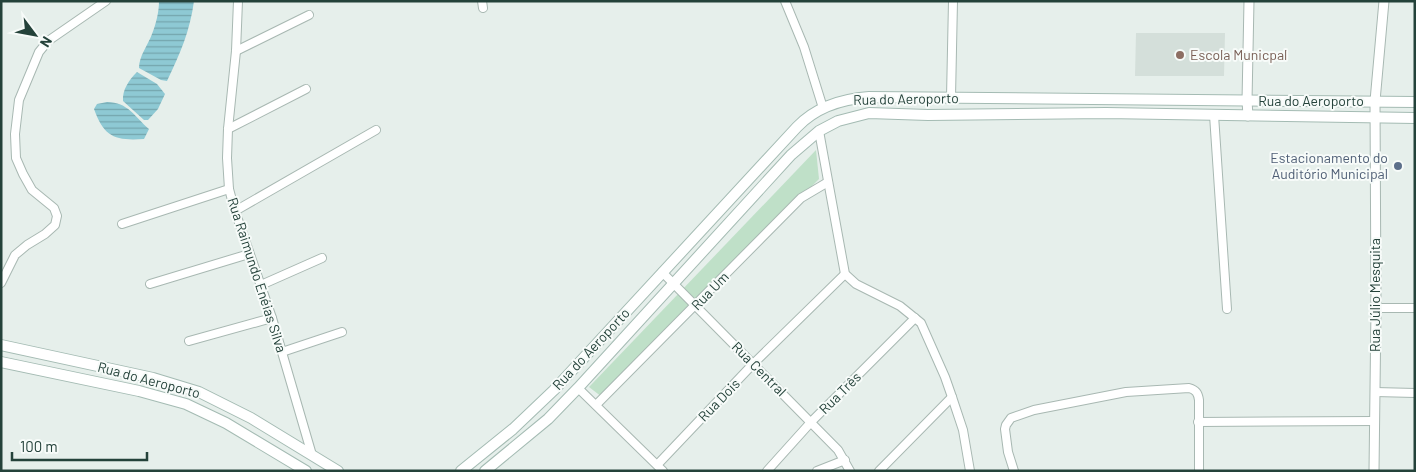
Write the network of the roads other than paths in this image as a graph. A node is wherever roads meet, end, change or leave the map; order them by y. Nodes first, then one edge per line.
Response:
1 (106, 1) edge
2 (238, 1) edge
3 (785, 1) edge
4 (953, 1) edge
5 (1249, 1) edge
6 (1384, 1) edge
7 (309, 15) dead end
8 (236, 51) junction
9 (306, 89) dead end
10 (951, 97) junction
11 (1247, 101) junction
12 (1375, 101) junction
13 (1415, 102) edge
14 (822, 108) junction
15 (1214, 115) junction
16 (1248, 116) junction
17 (1415, 118) edge
18 (1375, 119) junction
19 (228, 129) junction
20 (376, 130) dead end
21 (819, 131) junction
22 (828, 182) junction
23 (229, 189) junction
24 (235, 211) junction
25 (122, 224) dead end
26 (249, 254) junction
27 (322, 258) dead end
28 (662, 272) junction
29 (846, 274) junction
30 (1, 283) edge
31 (150, 284) dead end
32 (674, 284) junction
33 (261, 285) junction
34 (695, 306) junction
35 (1376, 308) junction
36 (1415, 308) edge
37 (1227, 309) dead end
38 (272, 318) junction
39 (915, 318) junction
40 (342, 332) dead end
41 (189, 341) dead end
42 (1, 345) edge
43 (282, 352) junction
44 (1, 362) edge
45 (754, 364) junction
46 (578, 388) junction
47 (1375, 392) junction
48 (1415, 393) edge
49 (952, 397) junction
50 (596, 405) junction
51 (251, 418) junction
52 (812, 421) junction
53 (1375, 421) junction
54 (1198, 422) junction
55 (242, 433) junction
56 (312, 455) junction
57 (845, 460) junction
58 (660, 468) edge
59 (491, 469) edge
60 (306, 471) edge
61 (338, 471) edge
62 (461, 471) edge
63 (766, 471) edge
64 (817, 471) edge
65 (850, 471) edge
66 (879, 471) edge
67 (970, 471) edge
68 (1014, 471) edge
69 (1199, 471) edge
70 (1374, 471) edge

1 - 30 street
2 - 8 street, Rua Raimundo Enéias Silva
3 - 14 street
4 - 10 street
5 - 11 street
6 - 12 street, Rua Júlio Mesquita
7 - 8 street
8 - 19 street, Rua Raimundo Enéias Silva
9 - 19 street
10 - 11 main road, Rua do Aeroporto
10 - 14 main road, Rua do Aeroporto
11 - 12 main road, Rua do Aeroporto
11 - 16 street
12 - 13 main road, Rua do Aeroporto
12 - 18 street, Rua Júlio Mesquita
14 - 28 main road, Rua do Aeroporto
15 - 16 main road, Rua do Aeroporto
15 - 21 main road, Rua do Aeroporto
15 - 37 street
16 - 18 main road, Rua do Aeroporto
17 - 18 main road, Rua do Aeroporto
18 - 35 street, Rua Júlio Mesquita
19 - 23 street, Rua Raimundo Enéias Silva
20 - 24 street
21 - 22 street
21 - 32 main road, Rua do Aeroporto
22 - 29 street
22 - 34 street, Rua Um
23 - 24 street, Rua Raimundo Enéias Silva
23 - 25 street
24 - 26 street, Rua Raimundo Enéias Silva
26 - 31 street
26 - 33 street, Rua Raimundo Enéias Silva
27 - 33 street
28 - 32 street, Rua Central
28 - 62 main road, Rua do Aeroporto
29 - 39 street
29 - 45 street, Rua Dois
32 - 34 street, Rua Central
32 - 46 main road, Rua do Aeroporto
33 - 38 street, Rua Raimundo Enéias Silva
34 - 45 street, Rua Central
34 - 50 street, Rua Um
35 - 36 street
35 - 47 street, Rua Júlio Mesquita
38 - 41 street
38 - 43 street, Rua Raimundo Enéias Silva
39 - 49 street
39 - 52 street, Rua Três
40 - 43 street
42 - 51 main road, Rua do Aeroporto
43 - 56 street, Rua Raimundo Enéias Silva
44 - 55 main road, Rua do Aeroporto
45 - 52 street, Rua Central
45 - 58 street, Rua Dois
46 - 50 street
46 - 59 main road, Rua do Aeroporto
47 - 48 street
47 - 53 street, Rua Júlio Mesquita
49 - 66 street
49 - 67 street
50 - 58 street
51 - 55 main road
51 - 56 main road, Rua do Aeroporto
52 - 57 street, Rua Central
52 - 63 street, Rua Três
53 - 54 street
53 - 70 street, Rua Júlio Mesquita
54 - 68 street
54 - 69 street
55 - 60 main road, Rua do Aeroporto
56 - 61 main road, Rua do Aeroporto
57 - 64 street
57 - 65 street, Rua Central

